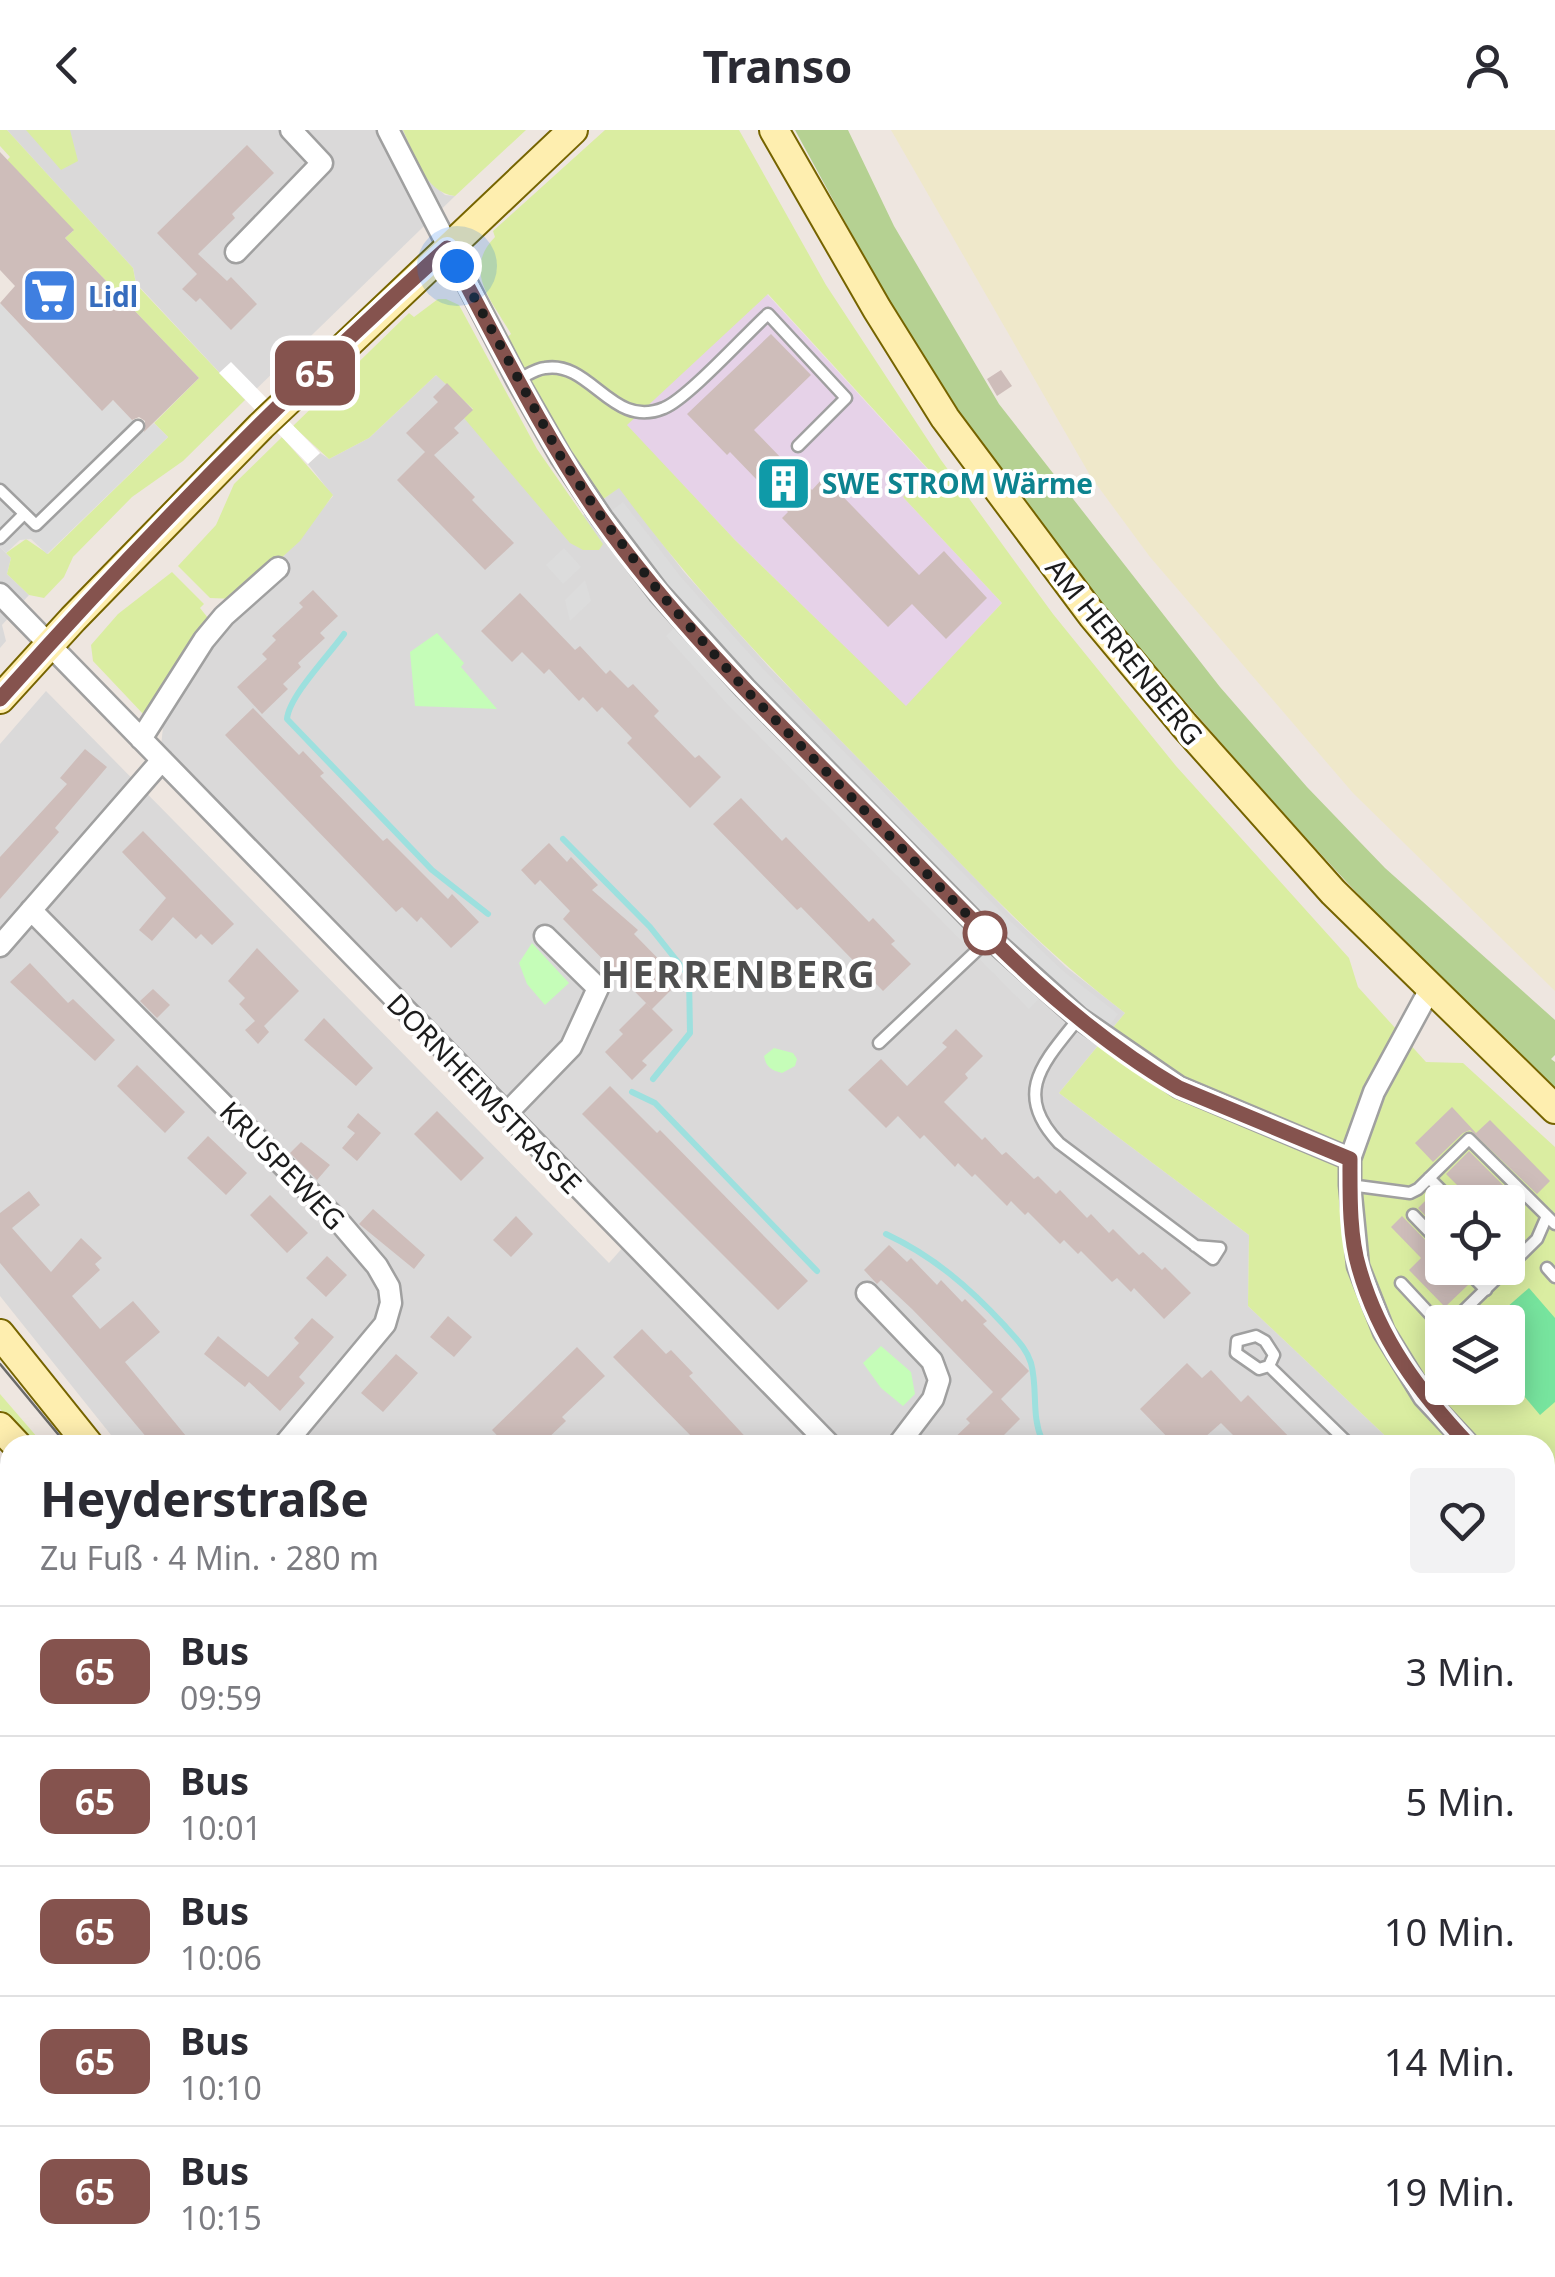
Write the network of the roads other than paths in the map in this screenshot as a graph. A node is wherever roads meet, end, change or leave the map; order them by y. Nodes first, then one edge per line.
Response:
1 (291, 130) edge
2 (388, 130) edge
3 (573, 130) edge
4 (774, 130) edge
5 (447, 248) junction
6 (236, 252) dead end
7 (517, 380) junction
8 (138, 426) dead end
9 (798, 446) dead end
10 (0, 490) edge
11 (24, 514) junction
12 (0, 538) edge
13 (278, 568) dead end
14 (0, 594) edge
15 (208, 601) dead end
16 (224, 616) junction
17 (48, 645) junction
18 (0, 699) edge
19 (141, 739) junction
20 (162, 760) junction
21 (32, 910) junction
22 (546, 936) dead end
23 (990, 938) junction
24 (0, 946) edge
25 (1430, 989) junction
26 (1079, 1018) junction
27 (879, 1043) dead end
28 (1555, 1109) edge
29 (506, 1114) junction
30 (1350, 1159) junction
31 (1429, 1178) junction
32 (1436, 1185) edge
33 (1350, 1186) junction
34 (1413, 1214) dead end
35 (1551, 1220) edge
36 (1425, 1227) edge
37 (1195, 1246) dead end
38 (1546, 1268) dead end
39 (1555, 1277) edge
40 (1401, 1283) dead end
41 (1481, 1285) edge
42 (1486, 1290) junction
43 (867, 1293) dead end
44 (1470, 1305) edge
45 (1425, 1309) edge
46 (0, 1334) edge
47 (1268, 1366) dead end
48 (81, 1435) edge
49 (292, 1435) edge
50 (820, 1435) edge
51 (905, 1435) edge
52 (1340, 1435) edge
53 (1460, 1435) edge

1 - 6 street
2 - 5 street
3 - 5 main road
4 - 25 main road, AM HERRENBERG
5 - 7 street
5 - 17 main road
7 - 9 lane
7 - 23 street
8 - 11 lane
10 - 11 lane
11 - 12 lane
13 - 16 street
14 - 17 street, DORNHEIMSTRASSE
15 - 16 street
16 - 19 street
17 - 18 main road
17 - 19 street, DORNHEIMSTRASSE
19 - 20 street, DORNHEIMSTRASSE
20 - 21 street
20 - 29 street, DORNHEIMSTRASSE
21 - 24 street
21 - 49 street, KRUSPEWEG
22 - 29 street
23 - 26 street
23 - 27 lane
25 - 28 main road, AM HERRENBERG
25 - 30 street
26 - 30 street
26 - 37 lane
29 - 50 street, DORNHEIMSTRASSE
30 - 33 street
31 - 32 lane
31 - 33 lane
31 - 35 lane
33 - 53 street
34 - 36 lane
35 - 42 lane
38 - 39 lane
40 - 45 lane
41 - 42 lane
42 - 44 lane
43 - 51 street
46 - 48 main road
47 - 52 lane

